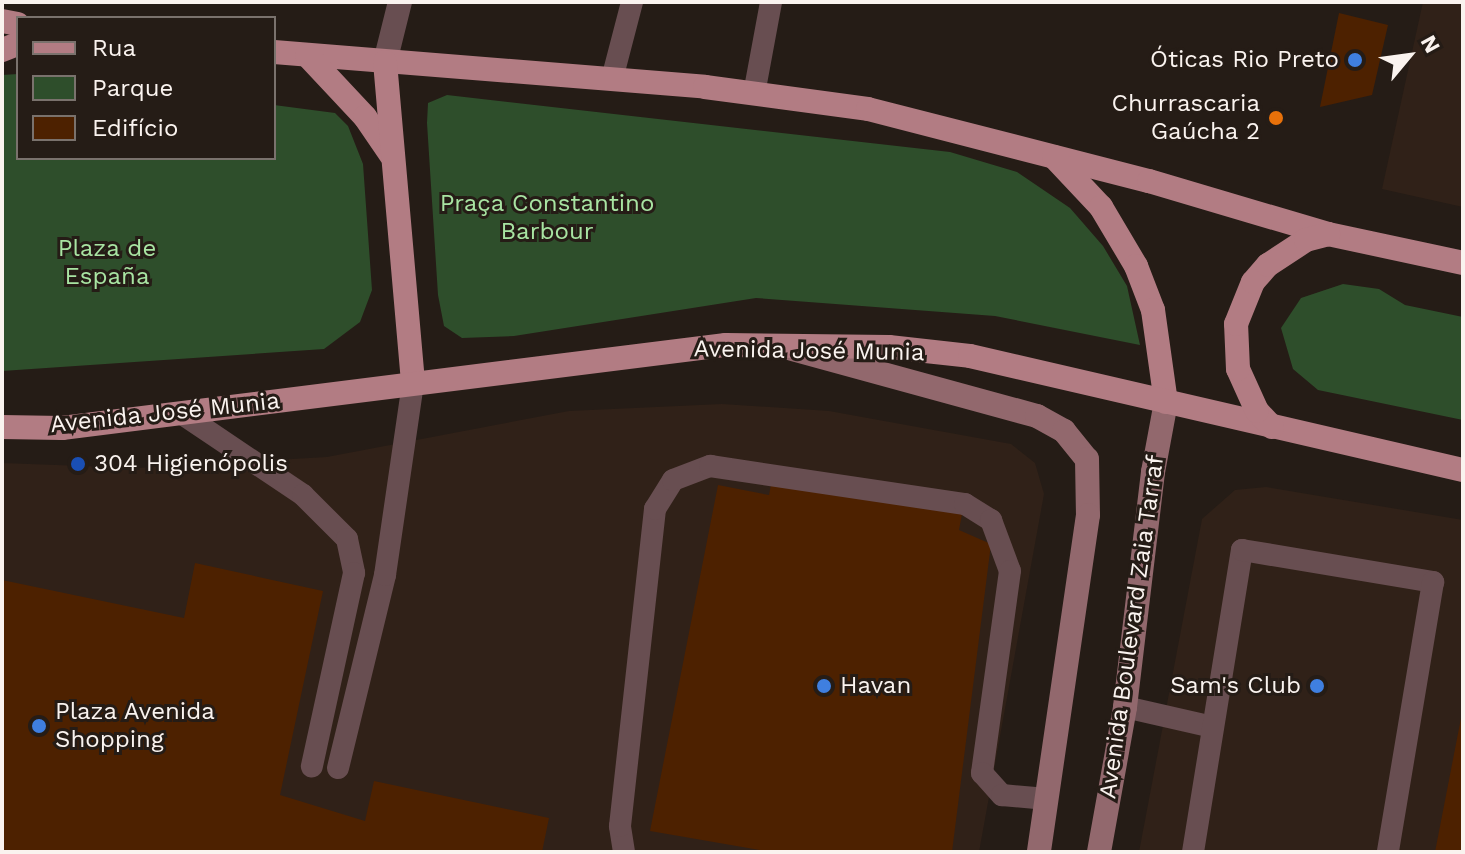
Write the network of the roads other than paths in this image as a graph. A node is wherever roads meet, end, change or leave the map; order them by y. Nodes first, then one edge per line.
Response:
1 (400, 2) edge
2 (632, 2) edge
3 (771, 2) edge
4 (276, 52) edge
5 (307, 55) junction
6 (385, 62) junction
7 (612, 79) junction
8 (754, 94) junction
9 (1053, 155) junction
10 (392, 157) junction
11 (1328, 234) junction
12 (1463, 263) edge
13 (783, 347) junction
14 (413, 382) junction
15 (1166, 402) junction
16 (181, 413) junction
17 (2, 427) edge
18 (1272, 427) junction
19 (1463, 470) edge
20 (1125, 707) junction
21 (1213, 727) junction
22 (312, 766) dead end
23 (338, 768) dead end
24 (1047, 799) junction
25 (624, 852) edge
26 (1039, 852) edge
27 (1099, 852) edge
28 (1193, 852) edge
29 (1388, 852) edge

1 - 6 street
2 - 7 lane
3 - 8 lane
4 - 5 main road
5 - 6 main road
5 - 10 main road
6 - 7 main road
6 - 10 main road
7 - 8 main road
8 - 9 main road
9 - 11 main road
9 - 15 main road
10 - 14 main road
11 - 12 main road
11 - 18 main road
13 - 14 main road, Avenida José Munia
13 - 15 main road, Avenida José Munia
13 - 24 main road
14 - 16 main road, Avenida José Munia
14 - 23 lane
15 - 18 main road, Avenida José Munia
15 - 20 main road, Avenida Boulevard Zaia Tarraf
16 - 17 main road, Avenida José Munia
16 - 22 lane
18 - 19 main road, Avenida José Munia
20 - 21 lane
20 - 27 main road, Avenida Boulevard Zaia Tarraf
21 - 28 lane
21 - 29 lane
24 - 25 lane
24 - 26 main road

